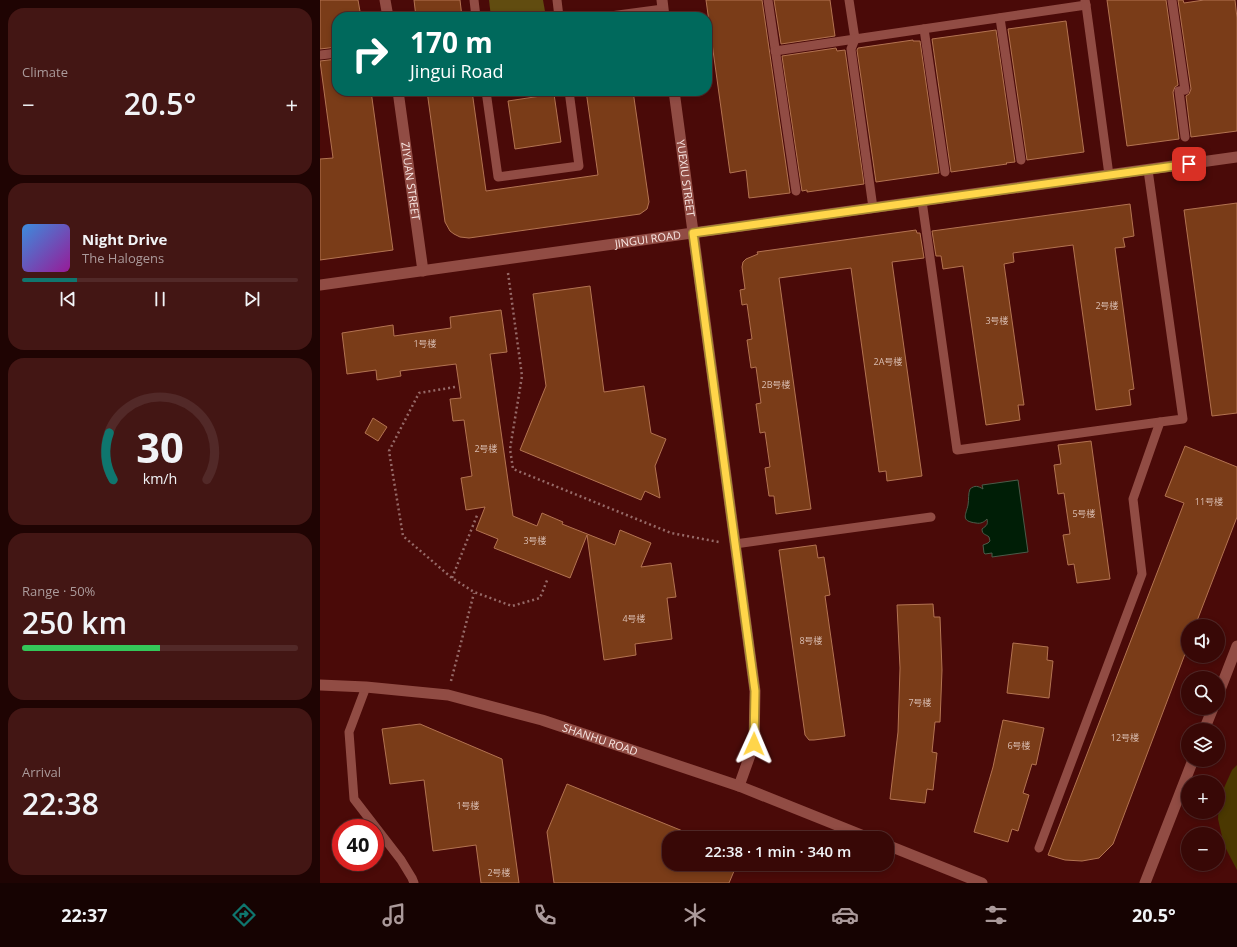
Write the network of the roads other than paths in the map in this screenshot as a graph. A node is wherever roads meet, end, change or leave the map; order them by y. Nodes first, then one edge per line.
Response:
1 (385, 0) edge
2 (474, 0) edge
3 (556, 0) edge
4 (768, 0) edge
5 (849, 0) edge
6 (1172, 0) edge
7 (1085, 3) edge
8 (663, 9) edge
9 (387, 12) edge
10 (475, 12) edge
11 (558, 12) edge
12 (640, 12) edge
13 (1000, 18) junction
14 (924, 29) junction
15 (855, 39) junction
16 (775, 51) junction
17 (332, 54) edge
18 (320, 55) edge
19 (399, 96) edge
20 (487, 96) edge
21 (570, 96) edge
22 (675, 96) edge
23 (1185, 137) dead end
24 (1237, 157) edge
25 (1021, 160) dead end
26 (1148, 170) junction
27 (944, 172) dead end
28 (1109, 175) junction
29 (796, 191) dead end
30 (922, 201) junction
31 (873, 208) junction
32 (693, 233) junction
33 (423, 271) junction
34 (320, 285) edge
35 (1160, 422) junction
36 (931, 517) dead end
37 (735, 544) junction
38 (1237, 646) edge
39 (1225, 677) edge
40 (320, 685) edge
41 (366, 687) junction
42 (1190, 767) edge
43 (739, 786) junction
44 (852, 831) edge
45 (894, 848) edge
46 (1039, 848) dead end
47 (414, 883) edge
48 (982, 883) edge
49 (1145, 883) edge

1 - 9 street
2 - 10 lane
3 - 11 lane
4 - 16 lane
5 - 15 lane
6 - 23 lane
7 - 13 lane
7 - 28 lane
8 - 12 lane
13 - 14 lane
13 - 25 lane
14 - 15 lane
14 - 27 lane
15 - 16 lane
15 - 31 lane
16 - 29 lane
17 - 18 lane
19 - 33 street, ZIYUAN STREET
20 - 21 lane
22 - 32 street, YUEXIU STREET
24 - 26 street, JINGUI ROAD
26 - 28 street, JINGUI ROAD
26 - 35 lane
28 - 30 street, JINGUI ROAD
30 - 31 street, JINGUI ROAD
30 - 35 lane
31 - 32 street, JINGUI ROAD
32 - 33 street, JINGUI ROAD
32 - 37 street, YUEXIU STREET
33 - 34 street, JINGUI ROAD
35 - 46 lane
36 - 37 lane
37 - 43 street, YUEXIU STREET
38 - 39 street
40 - 41 street, SHANHU ROAD
41 - 43 street, SHANHU ROAD
41 - 47 lane
42 - 49 street
43 - 44 street, SHANHU ROAD
45 - 48 street

